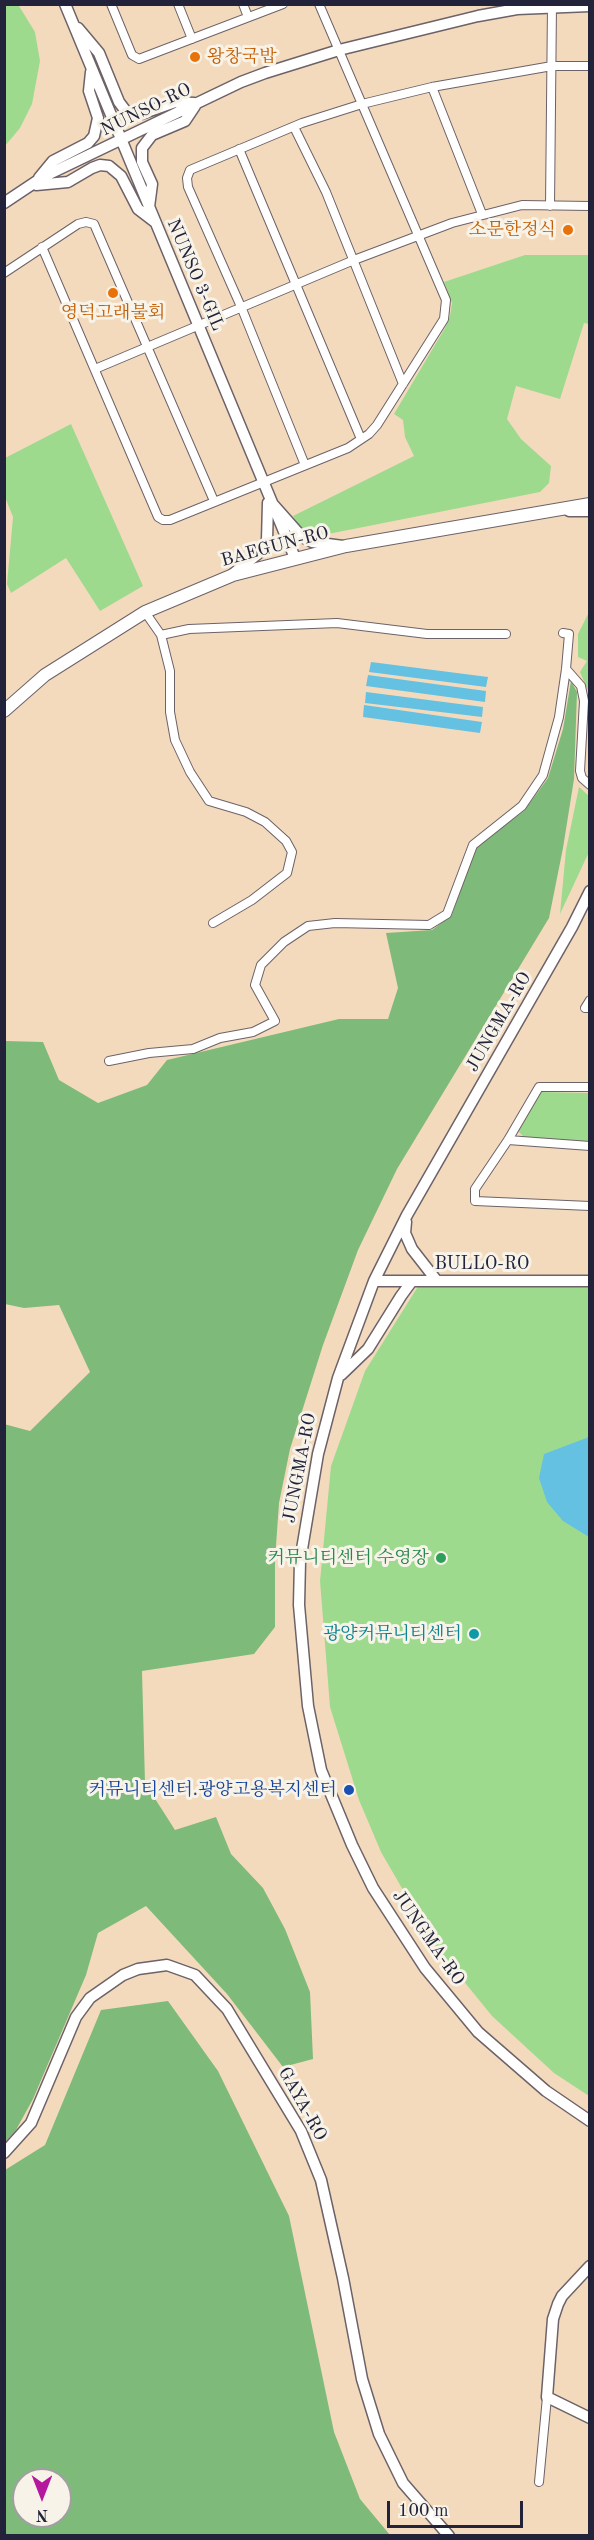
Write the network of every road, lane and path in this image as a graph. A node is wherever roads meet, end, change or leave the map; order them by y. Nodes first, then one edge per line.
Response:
1 (64, 4) edge
2 (111, 4) edge
3 (178, 4) edge
4 (243, 4) edge
5 (283, 4) edge
6 (319, 4) edge
7 (552, 5) edge
8 (590, 6) edge
9 (248, 17) junction
10 (71, 20) junction
11 (192, 39) junction
12 (339, 50) junction
13 (552, 66) junction
14 (590, 66) edge
15 (91, 68) junction
16 (432, 87) junction
17 (197, 103) junction
18 (362, 104) junction
19 (294, 127) junction
20 (121, 140) junction
21 (239, 149) junction
22 (32, 185) junction
23 (4, 203) edge
24 (550, 206) junction
25 (590, 206) edge
26 (149, 207) junction
27 (482, 214) junction
28 (155, 222) junction
29 (418, 234) junction
30 (42, 247) junction
31 (354, 260) junction
32 (4, 273) edge
33 (297, 285) junction
34 (242, 309) junction
35 (199, 327) junction
36 (150, 348) junction
37 (95, 369) junction
38 (403, 384) junction
39 (360, 440) junction
40 (305, 465) junction
41 (263, 482) junction
42 (214, 501) junction
43 (271, 502) junction
44 (590, 504) edge
45 (548, 510) junction
46 (590, 512) edge
47 (346, 546) junction
48 (295, 558) junction
49 (233, 575) junction
50 (145, 612) junction
51 (563, 633) dead end
52 (506, 634) dead end
53 (161, 635) junction
54 (566, 669) junction
55 (4, 711) edge
56 (590, 785) edge
57 (590, 891) edge
58 (213, 923) dead end
59 (590, 1000) edge
60 (590, 1008) edge
61 (109, 1060) dead end
62 (590, 1088) edge
63 (508, 1140) junction
64 (590, 1146) edge
65 (590, 1206) edge
66 (407, 1215) junction
67 (374, 1281) junction
68 (437, 1281) junction
69 (590, 1281) edge
70 (338, 1378) junction
71 (590, 2121) edge
72 (4, 2153) edge
73 (590, 2266) edge
74 (547, 2397) junction
75 (590, 2418) edge
76 (539, 2482) dead end
77 (449, 2535) edge

1 - 10 street, NUNSO 3-GIL
2 - 11 street
3 - 11 street
4 - 9 street
5 - 9 street
6 - 12 street
7 - 8 street, NUNSO-RO
7 - 12 street, NUNSO-RO
7 - 13 street
9 - 11 street
10 - 15 street, NUNSO 3-GIL
10 - 17 street
12 - 17 street, NUNSO-RO
12 - 18 street
13 - 14 street
13 - 16 street
13 - 24 street
15 - 20 street, NUNSO 3-GIL
15 - 22 street
16 - 18 street
16 - 27 street
17 - 20 street, NUNSO-RO
17 - 26 street
18 - 19 street
18 - 29 street
19 - 21 street
19 - 31 street
20 - 22 street, NUNSO-RO
20 - 26 street, NUNSO 3-GIL
21 - 33 street
21 - 34 street
22 - 23 street, NUNSO-RO
22 - 28 street
24 - 25 street
24 - 27 street
26 - 28 street, NUNSO 3-GIL
27 - 29 street
28 - 35 street, NUNSO 3-GIL
29 - 31 street
29 - 38 street
30 - 32 street
30 - 36 street
30 - 37 street
31 - 33 street
31 - 38 street
33 - 34 street
33 - 39 street
34 - 35 street
34 - 40 street
35 - 36 street
35 - 41 street, NUNSO 3-GIL
36 - 37 street
36 - 42 street
37 - 42 street
38 - 39 street
39 - 40 street
40 - 41 street
41 - 42 street
41 - 43 street, NUNSO 3-GIL
43 - 47 street
43 - 48 street, NUNSO 3-GIL
43 - 49 street
44 - 45 main road, BAEGUN-RO
45 - 46 street
45 - 47 main road, BAEGUN-RO
47 - 48 main road, BAEGUN-RO
48 - 49 main road, BAEGUN-RO
49 - 50 main road, BAEGUN-RO
50 - 53 street
50 - 55 main road, BAEGUN-RO
51 - 54 street
52 - 53 street
53 - 58 street
54 - 56 street
54 - 61 street
57 - 66 street, JUNGMA-RO
59 - 60 street
62 - 63 street
63 - 64 street
63 - 65 street
66 - 67 street, JUNGMA-RO
66 - 68 street
67 - 68 street, BULLO-RO
67 - 70 street, JUNGMA-RO
68 - 69 street, BULLO-RO
68 - 70 street
70 - 71 street, JUNGMA-RO
72 - 77 street, GAYA-RO
73 - 74 street
74 - 75 street
74 - 76 street

